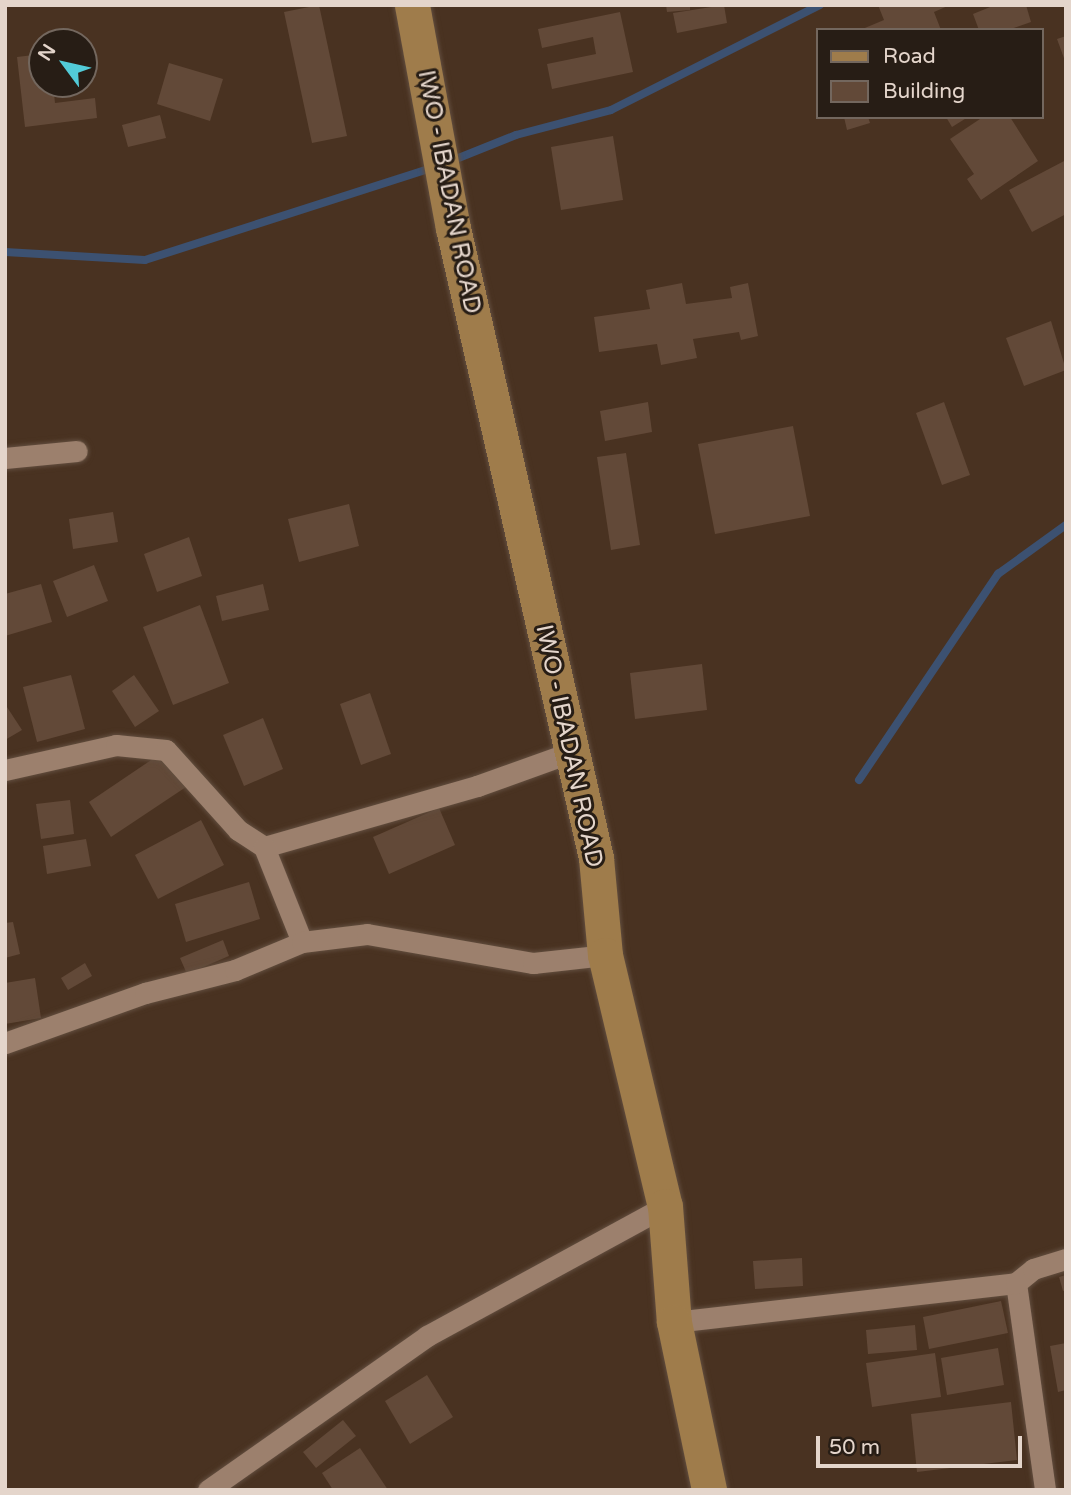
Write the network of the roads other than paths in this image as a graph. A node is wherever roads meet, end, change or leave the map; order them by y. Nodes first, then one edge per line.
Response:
1 (412, 5) edge
2 (417, 5) edge
3 (431, 108) junction
4 (77, 451) dead end
5 (5, 458) edge
6 (572, 752) junction
7 (5, 770) edge
8 (264, 847) junction
9 (302, 942) junction
10 (605, 954) junction
11 (5, 1043) edge
12 (665, 1206) junction
13 (1066, 1259) edge
14 (1016, 1283) junction
15 (674, 1322) junction
16 (208, 1490) edge
17 (709, 1490) edge
18 (1045, 1490) edge

1 - 3 main road, IWO - IBADAN ROAD
2 - 3 street
3 - 6 main road, IWO - IBADAN ROAD
4 - 5 street
6 - 8 street
6 - 10 main road, IWO - IBADAN ROAD
7 - 8 street
8 - 9 street
9 - 10 street
9 - 11 street
10 - 12 main road, IWO - IBADAN ROAD
12 - 15 main road, IWO - IBADAN ROAD
12 - 16 street
13 - 14 street
14 - 15 street
14 - 18 street
15 - 17 main road, IWO - IBADAN ROAD

